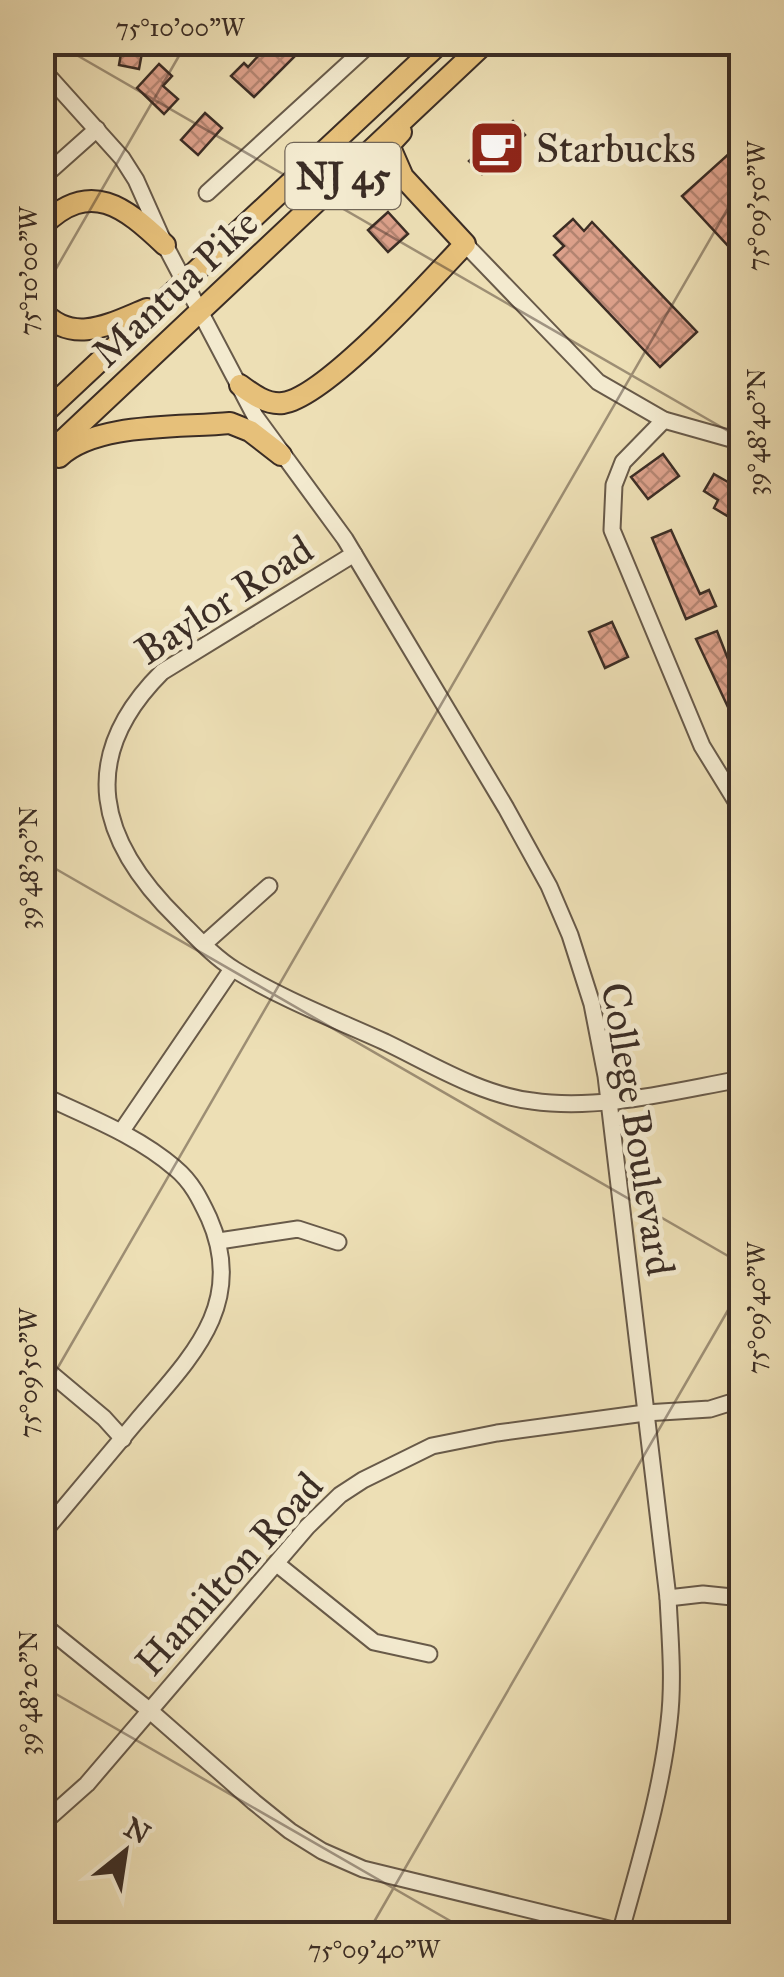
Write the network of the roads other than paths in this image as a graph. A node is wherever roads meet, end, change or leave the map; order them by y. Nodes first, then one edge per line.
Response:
1 (48, 42) edge
2 (372, 42) edge
3 (441, 42) edge
4 (42, 48) edge
5 (479, 49) edge
6 (42, 69) edge
7 (97, 129) junction
8 (404, 176) junction
9 (42, 178) edge
10 (207, 193) dead end
11 (42, 226) edge
12 (286, 232) junction
13 (465, 244) junction
14 (166, 245) junction
15 (185, 281) junction
16 (158, 304) junction
17 (201, 309) junction
18 (42, 311) edge
19 (240, 386) junction
20 (251, 408) junction
21 (42, 415) edge
22 (664, 420) junction
23 (239, 427) junction
24 (742, 442) edge
25 (281, 455) junction
26 (42, 460) edge
27 (42, 472) edge
28 (354, 554) junction
29 (742, 811) edge
30 (269, 886) dead end
31 (204, 944) junction
32 (232, 968) junction
33 (742, 1079) edge
34 (42, 1095) edge
35 (606, 1101) junction
36 (121, 1132) junction
37 (219, 1241) junction
38 (338, 1242) dead end
39 (42, 1366) edge
40 (742, 1400) edge
41 (645, 1414) junction
42 (123, 1438) junction
43 (42, 1534) edge
44 (277, 1564) junction
45 (668, 1598) junction
46 (742, 1598) edge
47 (42, 1624) edge
48 (429, 1654) dead end
49 (149, 1710) junction
50 (42, 1824) edge
51 (621, 1933) edge

1 - 4 street
2 - 10 street
3 - 15 main road, Mantua Pike / NJ 45
5 - 8 main road
5 - 12 main road, Mantua Pike / NJ 45
6 - 7 street, College Boulevard
7 - 9 street
7 - 14 street, College Boulevard
8 - 12 main road
8 - 13 main road
11 - 14 main road
12 - 17 main road, Mantua Pike / NJ 45
13 - 19 main road
13 - 22 street
14 - 15 street, College Boulevard
15 - 16 main road, Mantua Pike / NJ 45
15 - 17 street, College Boulevard
16 - 18 main road
16 - 21 main road, Mantua Pike / NJ 45
17 - 19 street, College Boulevard
17 - 26 main road, Mantua Pike / NJ 45
19 - 20 street, College Boulevard
20 - 23 main road
20 - 25 street, College Boulevard
22 - 24 street
22 - 29 street
23 - 25 main road
23 - 27 main road
25 - 28 street, College Boulevard
28 - 31 street, Baylor Road
28 - 35 street, College Boulevard
30 - 31 street
31 - 32 street, Baylor Road
32 - 35 street, Baylor Road
32 - 36 street
33 - 35 street, Baylor Road
34 - 36 street
35 - 41 street, College Boulevard
36 - 37 street
37 - 38 street
37 - 42 street
39 - 42 street
40 - 41 street, Hamilton Road
41 - 44 street, Hamilton Road
41 - 45 street, College Boulevard
42 - 43 street
44 - 48 street
44 - 49 street, Hamilton Road
45 - 46 street
45 - 51 street, College Boulevard
47 - 49 street
49 - 50 street, Hamilton Road
49 - 51 street

